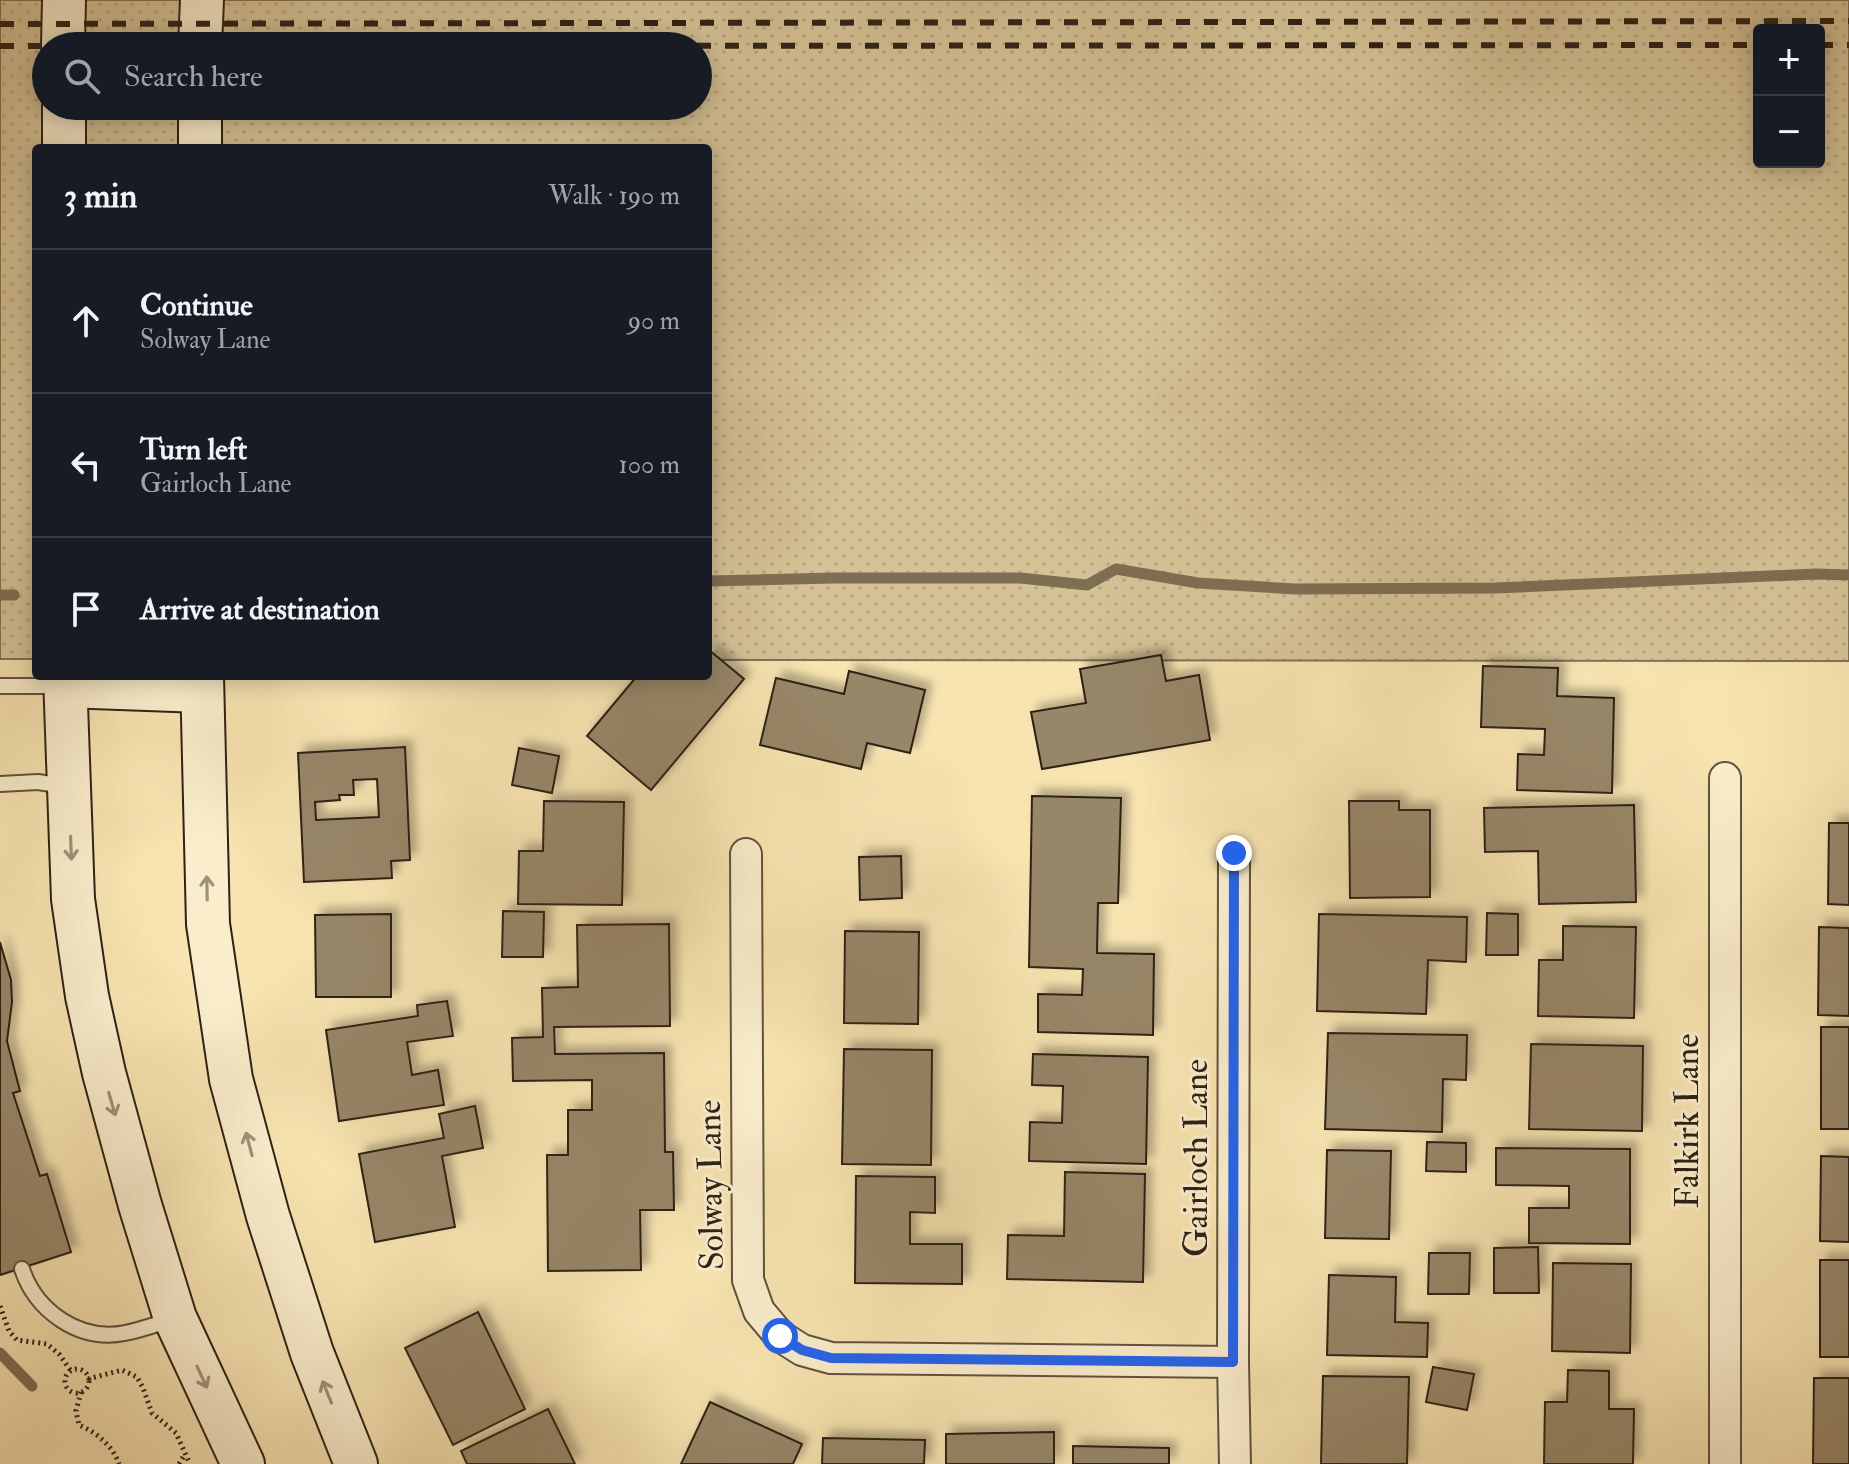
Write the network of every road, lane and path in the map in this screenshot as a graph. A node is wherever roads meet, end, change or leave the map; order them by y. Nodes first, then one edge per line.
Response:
1 (64, 0) edge
2 (202, 0) edge
3 (63, 32) edge
4 (201, 32) edge
5 (64, 120) edge
6 (200, 120) edge
7 (64, 144) edge
8 (200, 144) edge
9 (65, 681) edge
10 (202, 684) edge
11 (0, 686) edge
12 (1725, 778) dead end
13 (0, 784) edge
14 (68, 787) junction
15 (1234, 853) dead end
16 (746, 854) dead end
17 (22, 1269) dead end
18 (0, 1306) edge
19 (175, 1318) junction
20 (1233, 1362) junction
21 (71, 1371) junction
22 (88, 1379) junction
23 (81, 1392) junction
24 (186, 1454) junction
25 (119, 1464) edge
26 (179, 1464) edge
27 (190, 1464) edge
28 (243, 1464) edge
29 (356, 1464) edge
30 (1235, 1464) edge
31 (1725, 1464) edge

1 - 3 main road
2 - 4 main road
5 - 7 main road
6 - 8 main road
9 - 10 main road
9 - 11 lane
9 - 14 main road
29 -> 10 main road
12 - 31 street, Falkirk Lane
13 - 14 lane
14 -> 19 main road
15 - 20 street, Gairloch Lane
16 - 20 street, Solway Lane
17 - 19 lane
18 - 21 path
19 -> 28 main road
20 - 30 street, Gairloch Lane
21 - 22 path
21 - 23 path
22 - 23 path
22 - 24 path
23 - 25 path
24 - 26 path
24 - 27 path

